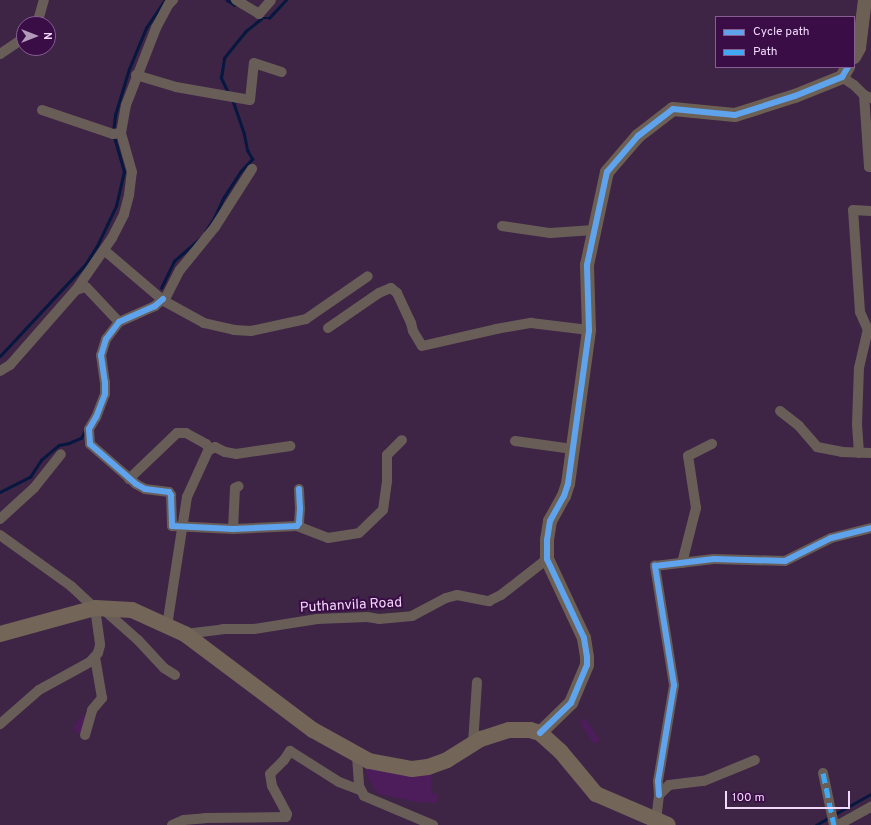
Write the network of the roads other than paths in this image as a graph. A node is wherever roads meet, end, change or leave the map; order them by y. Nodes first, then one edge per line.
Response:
1 (44, 0) edge
2 (173, 0) edge
3 (236, 0) edge
4 (271, 0) edge
5 (865, 0) edge
6 (39, 16) edge
7 (16, 43) edge
8 (0, 54) edge
9 (855, 55) edge
10 (282, 72) dead end
11 (845, 72) edge
12 (136, 75) junction
13 (867, 96) edge
14 (42, 110) dead end
15 (122, 133) junction
16 (871, 167) edge
17 (252, 169) dead end
18 (871, 211) edge
19 (502, 226) dead end
20 (594, 230) junction
21 (104, 250) junction
22 (368, 276) dead end
23 (76, 290) junction
24 (164, 300) junction
25 (119, 322) junction
26 (328, 328) dead end
27 (589, 330) junction
28 (0, 371) edge
29 (780, 411) dead end
30 (402, 440) dead end
31 (515, 441) dead end
32 (712, 444) dead end
33 (290, 446) dead end
34 (210, 449) junction
35 (572, 449) junction
36 (859, 453) junction
37 (871, 453) edge
38 (61, 454) dead end
39 (129, 479) junction
40 (239, 486) dead end
41 (299, 489) dead end
42 (0, 519) edge
43 (297, 526) junction
44 (182, 528) junction
45 (871, 528) edge
46 (233, 529) junction
47 (0, 535) edge
48 (547, 559) junction
49 (682, 563) junction
50 (98, 608) junction
51 (167, 626) junction
52 (0, 634) edge
53 (185, 634) junction
54 (95, 658) junction
55 (175, 675) dead end
56 (477, 682) dead end
57 (0, 724) edge
58 (540, 733) junction
59 (85, 735) dead end
60 (473, 744) junction
61 (357, 756) junction
62 (755, 760) dead end
63 (823, 773) dead end
64 (360, 790) junction
65 (659, 795) junction
66 (871, 807) edge
67 (834, 820) edge
68 (289, 821) edge
69 (662, 822) edge
70 (172, 825) edge
71 (433, 825) edge

1 - 6 street
2 - 12 street
3 - 4 street
5 - 9 street
7 - 8 street
10 - 12 street
11 - 13 street
11 - 20 street
12 - 15 street
13 - 16 street
14 - 15 street
15 - 21 street
17 - 24 street
18 - 36 street
19 - 20 street
20 - 27 street
21 - 23 street
21 - 24 street
22 - 24 street
23 - 25 street
23 - 28 street
24 - 25 street
25 - 39 street
26 - 27 street
27 - 35 street
29 - 36 street
30 - 43 street
31 - 35 street
32 - 49 street
33 - 34 street
34 - 39 street
34 - 44 street
35 - 48 street
36 - 37 street
38 - 42 street
39 - 44 street
40 - 46 street
41 - 43 street
43 - 46 street
44 - 46 street
44 - 51 street
45 - 49 street
47 - 50 street
48 - 53 street, Puthanvila Road
48 - 58 street
49 - 65 street
50 - 51 main road
50 - 52 main road
50 - 54 street
50 - 55 street
51 - 53 main road
53 - 61 main road
54 - 57 street
54 - 59 street
56 - 60 street
58 - 60 main road
58 - 69 main road
60 - 61 main road
61 - 64 street
62 - 65 street
63 - 67 street
64 - 68 street
64 - 71 street
65 - 69 street
66 - 67 street
68 - 70 street

